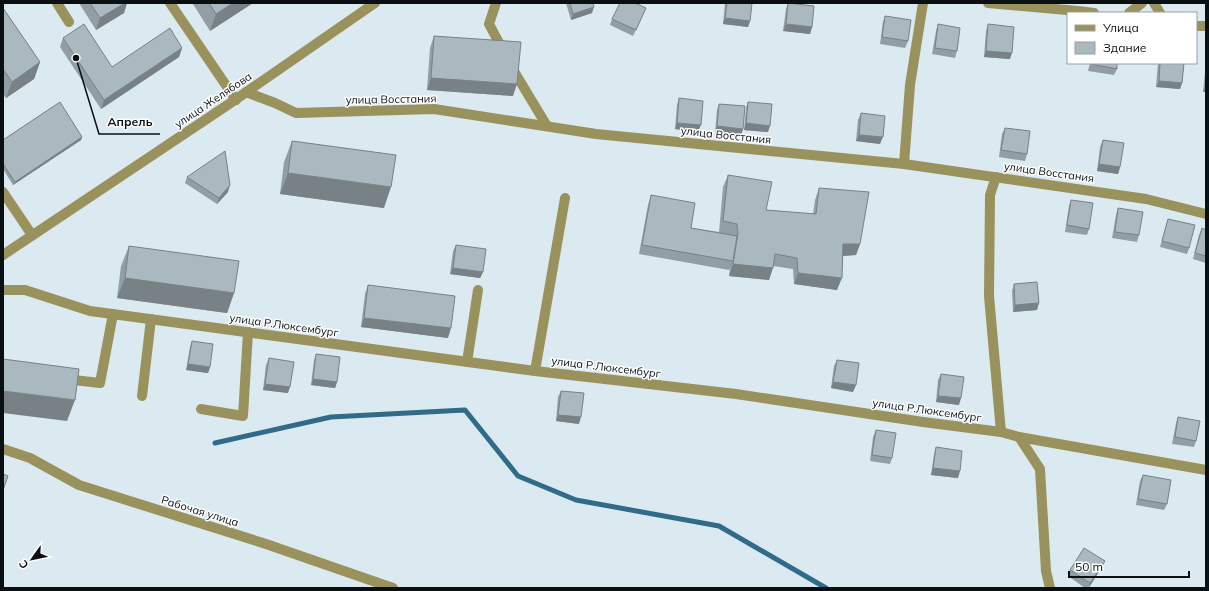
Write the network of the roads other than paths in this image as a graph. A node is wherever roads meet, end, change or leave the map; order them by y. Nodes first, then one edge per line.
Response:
1 (57, 3) edge
2 (170, 3) edge
3 (375, 3) edge
4 (496, 3) edge
5 (923, 3) edge
6 (988, 3) edge
7 (1142, 3) edge
8 (1154, 3) edge
9 (1089, 12) edge
10 (1130, 12) edge
11 (1159, 12) edge
12 (70, 22) dead end
13 (246, 92) junction
14 (236, 100) junction
15 (547, 126) junction
16 (904, 164) junction
17 (996, 177) junction
18 (3, 192) edge
19 (565, 198) dead end
20 (1206, 214) edge
21 (32, 236) junction
22 (3, 255) edge
23 (3, 290) edge
24 (478, 290) dead end
25 (113, 314) junction
26 (152, 319) junction
27 (248, 332) junction
28 (467, 362) junction
29 (535, 371) junction
30 (56, 378) edge
31 (142, 396) dead end
32 (201, 409) dead end
33 (1001, 432) junction
34 (1019, 437) junction
35 (3, 449) edge
36 (1206, 470) edge
37 (393, 588) edge
38 (1050, 588) edge

1 - 12 street
2 - 14 street
3 - 13 street, улица Желябова
4 - 15 street
5 - 16 street
6 - 9 street
7 - 10 street
8 - 11 street
13 - 14 street, улица Желябова
13 - 15 street, улица Восстания
14 - 21 street, улица Желябова
15 - 16 street, улица Восстания
16 - 17 street, улица Восстания
17 - 20 street, улица Восстания
17 - 33 street
18 - 21 street
19 - 29 street
21 - 22 street, улица Желябова
23 - 25 street, улица Р.Люксембург
24 - 28 street
25 - 26 street, улица Р.Люксембург
25 - 30 street
26 - 27 street, улица Р.Люксембург
26 - 31 street
27 - 28 street, улица Р.Люксембург
27 - 32 street
28 - 29 street, улица Р.Люксембург
29 - 33 street, улица Р.Люксембург
33 - 34 street, улица Р.Люксембург
34 - 36 street, улица Р.Люксембург
34 - 38 street
35 - 37 street, Рабочая улица

